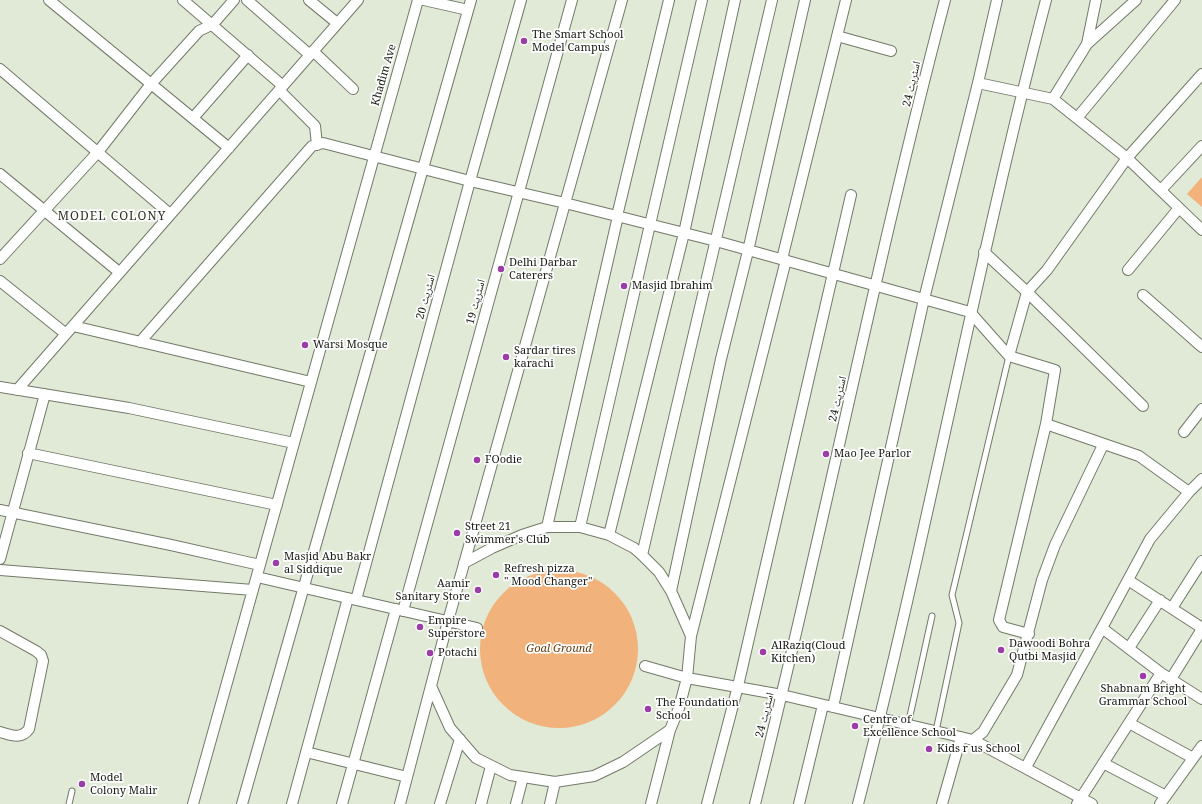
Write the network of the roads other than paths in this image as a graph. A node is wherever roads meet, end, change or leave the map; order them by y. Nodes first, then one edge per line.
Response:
1 (48, 0) edge
2 (183, 0) edge
3 (234, 0) edge
4 (247, 0) edge
5 (309, 0) edge
6 (358, 0) edge
7 (418, 0) edge
8 (424, 0) edge
9 (471, 0) edge
10 (521, 0) edge
11 (572, 0) edge
12 (622, 0) edge
13 (669, 0) edge
14 (702, 0) edge
15 (735, 0) edge
16 (772, 0) edge
17 (806, 0) edge
18 (846, 0) edge
19 (945, 0) edge
20 (996, 0) edge
21 (1046, 0) edge
22 (1096, 0) edge
23 (1136, 0) edge
24 (1175, 0) edge
25 (468, 10) junction
26 (337, 23) junction
27 (213, 24) junction
28 (837, 36) junction
29 (1087, 44) junction
30 (891, 51) dead end
31 (312, 53) junction
32 (248, 56) junction
33 (0, 69) edge
34 (1202, 74) edge
35 (978, 83) junction
36 (151, 84) junction
37 (281, 88) junction
38 (353, 89) dead end
39 (1021, 93) junction
40 (1053, 99) junction
41 (193, 118) junction
42 (1077, 118) junction
43 (317, 145) junction
44 (1202, 146) edge
45 (229, 148) junction
46 (98, 152) junction
47 (374, 157) junction
48 (1127, 158) junction
49 (423, 168) junction
50 (0, 174) edge
51 (470, 181) junction
52 (1161, 190) junction
53 (519, 192) junction
54 (852, 195) dead end
55 (565, 203) junction
56 (1179, 208) junction
57 (45, 211) junction
58 (170, 214) junction
59 (618, 216) junction
60 (651, 225) junction
61 (1202, 230) edge
62 (684, 233) junction
63 (716, 241) junction
64 (748, 251) junction
65 (984, 252) junction
66 (0, 259) edge
67 (784, 259) junction
68 (1128, 270) dead end
69 (119, 272) junction
70 (833, 273) junction
71 (0, 281) edge
72 (876, 285) junction
73 (1028, 292) junction
74 (1143, 295) dead end
75 (924, 299) junction
76 (970, 312) junction
77 (70, 330) junction
78 (140, 342) junction
79 (1202, 347) edge
80 (1009, 356) junction
81 (311, 382) junction
82 (1, 389) edge
83 (17, 390) junction
84 (45, 394) junction
85 (1143, 406) dead end
86 (1202, 409) edge
87 (1046, 424) junction
88 (1184, 432) dead end
89 (294, 444) junction
90 (1103, 445) junction
91 (28, 453) junction
92 (1202, 479) edge
93 (1188, 492) junction
94 (277, 505) junction
95 (0, 510) edge
96 (12, 512) junction
97 (547, 527) junction
98 (580, 527) junction
99 (609, 535) junction
100 (642, 555) junction
101 (0, 559) edge
102 (1202, 561) edge
103 (464, 564) junction
104 (260, 565) junction
105 (0, 570) edge
106 (257, 577) junction
107 (1128, 580) junction
108 (303, 588) junction
109 (253, 590) junction
110 (671, 591) junction
111 (352, 599) junction
112 (1160, 600) junction
113 (1172, 608) junction
114 (400, 610) junction
115 (932, 616) dead end
116 (448, 621) junction
117 (477, 628) dead end
118 (1102, 628) junction
119 (1202, 628) edge
120 (0, 631) edge
121 (1029, 634) junction
122 (691, 636) junction
123 (1129, 648) junction
124 (645, 666) dead end
125 (1161, 673) junction
126 (687, 678) junction
127 (1171, 679) junction
128 (431, 686) junction
129 (738, 686) junction
130 (782, 695) junction
131 (1202, 699) edge
132 (822, 705) junction
133 (833, 707) junction
134 (880, 718) junction
135 (1129, 723) junction
136 (908, 725) junction
137 (670, 730) junction
138 (936, 731) junction
139 (0, 732) edge
140 (961, 737) junction
141 (460, 739) junction
142 (973, 740) junction
143 (1202, 746) edge
144 (306, 752) junction
145 (1193, 758) junction
146 (1103, 762) junction
147 (353, 763) junction
148 (491, 766) junction
149 (1026, 767) junction
150 (407, 777) junction
151 (523, 778) junction
152 (555, 782) junction
153 (72, 791) dead end
154 (1163, 800) edge
155 (1079, 801) edge
156 (70, 804) edge
157 (193, 804) edge
158 (242, 804) edge
159 (292, 804) edge
160 (342, 804) edge
161 (400, 804) edge
162 (440, 804) edge
163 (481, 804) edge
164 (516, 804) edge
165 (550, 804) edge
166 (651, 804) edge
167 (707, 804) edge
168 (755, 804) edge
169 (799, 804) edge
170 (858, 804) edge
171 (942, 804) edge
172 (1092, 804) edge

1 - 36 street
2 - 27 street
3 - 27 street
4 - 31 street
5 - 26 street
6 - 26 street
7 - 47 street, Khadim Ave
8 - 25 street
9 - 25 street
10 - 51 street, اسٹریٹ 20
11 - 53 street, اسٹریٹ 19
12 - 55 street
13 - 59 street
14 - 60 street
15 - 62 street
16 - 63 street
17 - 64 street
18 - 28 street
19 - 72 street, اسٹریٹ 24
20 - 35 street
21 - 39 street
22 - 29 street
23 - 29 street
24 - 42 street
25 - 49 street
26 - 31 street
27 - 32 street
27 - 36 street
28 - 30 street
28 - 67 street
29 - 40 street
31 - 37 street
31 - 38 street
32 - 37 street
32 - 41 street
33 - 46 street
34 - 48 street
35 - 39 street
35 - 75 street
36 - 41 street
36 - 46 street
37 - 43 street
37 - 45 street
39 - 40 street
39 - 65 street
40 - 42 street
41 - 45 street
42 - 48 street
43 - 47 street
43 - 78 street
44 - 52 street
45 - 58 street
46 - 57 street
46 - 58 street
47 - 49 street
47 - 81 street, Khadim Ave
48 - 52 street
48 - 73 street
49 - 51 street
49 - 108 street
50 - 57 street
51 - 53 street
51 - 111 street, اسٹریٹ 20
52 - 56 street
53 - 55 street
53 - 114 street, اسٹریٹ 19
54 - 70 street
55 - 59 street
55 - 103 street
56 - 61 street
56 - 68 street
57 - 66 street
57 - 69 street
58 - 69 street
59 - 60 street
59 - 97 street
60 - 62 street
60 - 98 street
62 - 63 street
62 - 99 street
63 - 64 street
63 - 100 street
64 - 67 street
64 - 110 street
65 - 73 street
65 - 76 street
67 - 70 street
67 - 122 street
69 - 77 street
70 - 72 street
70 - 129 street
71 - 77 street
72 - 75 street
72 - 130 street, اسٹریٹ 24
73 - 80 street
73 - 85 street
74 - 79 street
75 - 76 street
75 - 133 street
76 - 80 street
76 - 134 street
77 - 78 street
77 - 83 street
78 - 81 street
80 - 87 street
80 - 138 lane
81 - 89 street, Khadim Ave
82 - 83 street
83 - 84 street
84 - 89 street
84 - 91 street
86 - 88 street
87 - 90 street
87 - 121 street
89 - 94 street, Khadim Ave
90 - 93 street
90 - 121 street
91 - 94 street
91 - 96 street
92 - 93 street
93 - 107 street
94 - 104 street, Khadim Ave
95 - 96 street
96 - 101 street
96 - 104 street
97 - 98 street
97 - 103 street
98 - 99 street
99 - 100 street
100 - 110 street
102 - 113 street
103 - 116 street
104 - 106 street, Khadim Ave
105 - 109 street
106 - 108 street
106 - 109 street, Khadim Ave
107 - 112 street
107 - 118 street
108 - 111 street
108 - 158 street
109 - 157 street, Khadim Ave
110 - 122 street
111 - 114 street
111 - 144 street, اسٹریٹ 20
112 - 113 street
112 - 123 street
113 - 119 street
114 - 116 street
114 - 147 street, اسٹریٹ 19
115 - 136 lane
116 - 117 street
116 - 128 street
118 - 123 street
118 - 149 street
119 - 127 street
120 - 139 street
121 - 142 street
122 - 126 street
123 - 125 street
124 - 126 street
125 - 127 street
125 - 135 street
126 - 129 street
126 - 137 street
127 - 131 street
128 - 141 street
128 - 150 street
129 - 130 street
129 - 167 street
130 - 132 street
130 - 168 street, اسٹریٹ 24
132 - 133 street
132 - 169 street
133 - 134 street
134 - 136 street
134 - 170 street
135 - 145 street
135 - 146 street
136 - 138 street
137 - 152 street
137 - 166 street
138 - 140 street
140 - 142 street
140 - 171 street
141 - 148 street
141 - 162 street
142 - 149 street
143 - 145 street
144 - 147 street
144 - 159 street, اسٹریٹ 20
145 - 154 street
146 - 154 street
146 - 155 street
147 - 150 street
147 - 160 street, اسٹریٹ 19
148 - 151 street
148 - 163 street
149 - 155 street
150 - 161 street
151 - 152 street
151 - 164 street
152 - 165 street
153 - 156 lane
155 - 172 street

